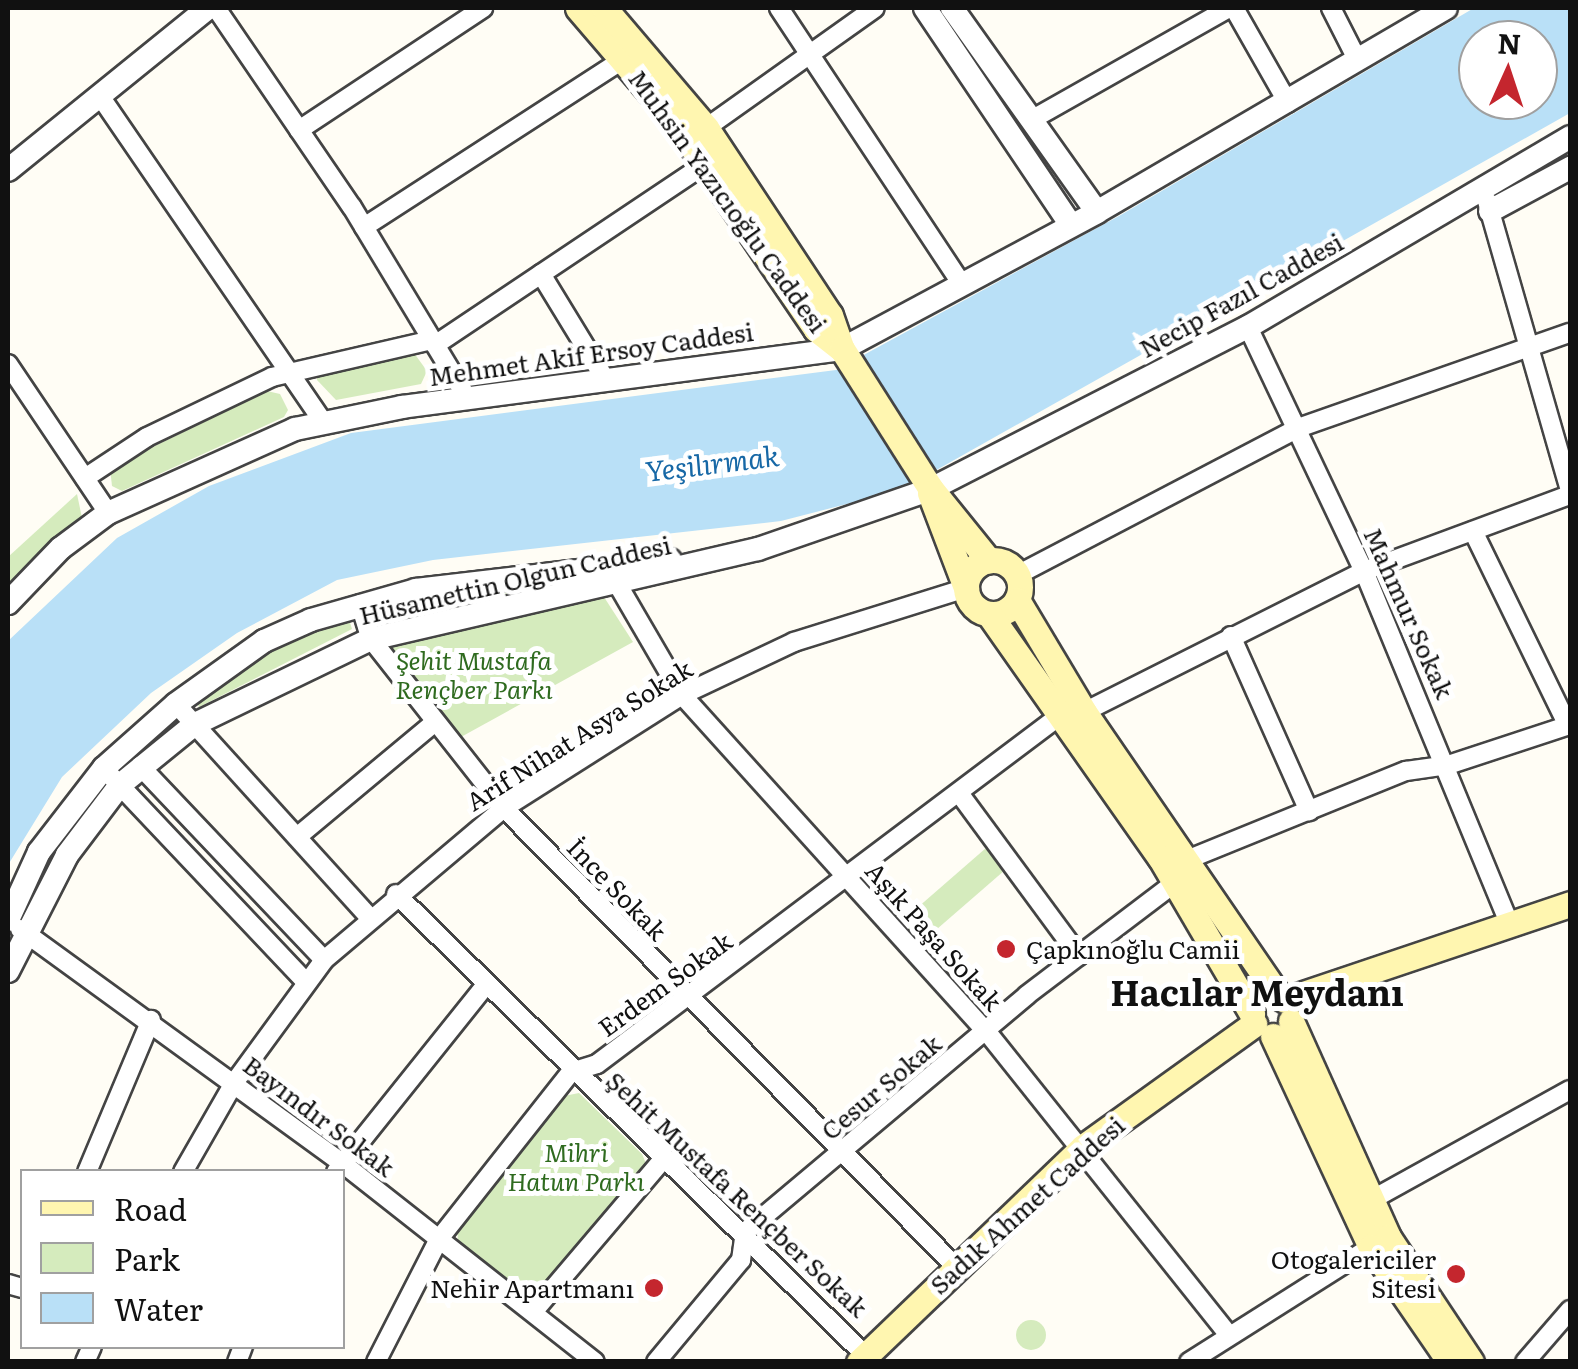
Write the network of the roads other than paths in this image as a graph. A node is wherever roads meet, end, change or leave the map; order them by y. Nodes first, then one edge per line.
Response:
1 (208, 8) edge
2 (216, 8) edge
3 (483, 8) edge
4 (578, 8) edge
5 (604, 8) edge
6 (779, 8) edge
7 (875, 8) edge
8 (925, 8) edge
9 (952, 8) edge
10 (1232, 8) edge
11 (1332, 8) edge
12 (1446, 8) edge
13 (809, 54) junction
14 (624, 59) junction
15 (1358, 61) junction
16 (100, 96) junction
17 (1288, 103) junction
18 (1032, 120) junction
19 (706, 128) junction
20 (299, 130) junction
21 (1570, 137) edge
22 (704, 165) junction
23 (1570, 168) edge
24 (8, 170) edge
25 (1482, 186) junction
26 (1490, 211) junction
27 (1096, 212) junction
28 (1072, 225) junction
29 (364, 228) junction
30 (541, 274) junction
31 (962, 284) junction
32 (1248, 328) junction
33 (1570, 333) edge
34 (433, 342) junction
35 (1531, 346) junction
36 (845, 354) junction
37 (8, 364) edge
38 (289, 372) junction
39 (605, 379) junction
40 (467, 398) junction
41 (324, 423) junction
42 (1298, 428) junction
43 (85, 478) junction
44 (928, 484) junction
45 (1570, 493) edge
46 (108, 513) junction
47 (1472, 531) junction
48 (989, 561) junction
49 (1364, 571) junction
50 (612, 577) junction
51 (966, 588) junction
52 (1017, 588) junction
53 (8, 603) edge
54 (360, 604) junction
55 (989, 614) junction
56 (1231, 636) junction
57 (370, 639) junction
58 (682, 695) junction
59 (176, 704) junction
60 (1073, 713) junction
61 (434, 723) junction
62 (195, 724) junction
63 (1569, 725) edge
64 (1448, 765) junction
65 (140, 766) junction
66 (112, 777) junction
67 (959, 793) junction
68 (504, 808) junction
69 (1308, 811) junction
70 (297, 837) junction
71 (1180, 872) junction
72 (849, 879) junction
73 (396, 894) junction
74 (1570, 904) edge
75 (368, 917) junction
76 (13, 924) edge
77 (1510, 925) junction
78 (1079, 956) junction
79 (324, 960) junction
80 (8, 970) edge
81 (305, 981) junction
82 (486, 985) junction
83 (688, 998) junction
84 (1275, 1016) junction
85 (151, 1020) junction
86 (986, 1032) junction
87 (571, 1072) junction
88 (234, 1084) junction
89 (1570, 1090) edge
90 (1083, 1147) junction
91 (844, 1151) junction
92 (664, 1158) junction
93 (338, 1167) edge
94 (88, 1169) edge
95 (185, 1169) edge
96 (345, 1172) edge
97 (1372, 1199) junction
98 (745, 1232) junction
99 (438, 1239) junction
100 (1379, 1242) junction
101 (956, 1268) junction
102 (1570, 1310) edge
103 (534, 1311) junction
104 (1229, 1335) junction
105 (866, 1359) edge
106 (591, 1360) edge
107 (376, 1362) edge
108 (656, 1362) edge
109 (1189, 1362) edge
110 (1450, 1362) edge
111 (1470, 1362) edge
112 (1525, 1362) edge

1 - 16 street
2 - 20 street
3 - 20 street
4 - 14 main road, Muhsin Yazıcıoğlu Caddesi
5 - 19 main road, Muhsin Yazıcıoğlu Caddesi
6 - 13 street
7 - 13 street
8 - 28 street
9 - 18 street
10 - 17 street
10 - 18 street
11 - 15 street
12 - 15 street, Mehmet Akif Ersoy Caddesi
13 - 19 street
13 - 31 street
14 - 22 main road, Muhsin Yazıcıoğlu Caddesi
14 - 29 street
15 - 17 street, Mehmet Akif Ersoy Caddesi
16 - 24 street
16 - 38 street
17 - 27 street, Mehmet Akif Ersoy Caddesi
18 - 27 street
19 - 36 main road, Muhsin Yazıcıoğlu Caddesi
20 - 29 street
21 - 25 street, Necip Fazıl Caddesi
22 - 30 street
22 - 36 main road, Muhsin Yazıcıoğlu Caddesi
23 - 26 street
25 - 26 street
25 - 32 street, Necip Fazıl Caddesi
26 - 35 street
27 - 28 street, Mehmet Akif Ersoy Caddesi
28 - 31 street, Mehmet Akif Ersoy Caddesi
29 - 34 street
30 - 34 street
30 - 39 street
31 - 36 street, Mehmet Akif Ersoy Caddesi
32 - 42 street, Mahmur Sokak
32 - 44 street, Necip Fazıl Caddesi
33 - 35 street
34 - 38 street
34 - 40 street
35 - 42 street
35 - 45 street
36 - 39 street, Mehmet Akif Ersoy Caddesi
36 - 44 main road
37 - 43 street
38 - 41 street
38 - 43 street
39 - 40 street, Mehmet Akif Ersoy Caddesi
40 - 41 street, Mehmet Akif Ersoy Caddesi
41 - 46 street, Mehmet Akif Ersoy Caddesi
42 - 49 street, Mahmur Sokak
42 - 52 street
43 - 46 street
44 - 48 main road
44 - 50 street, Hüsamettin Olgun Caddesi
44 - 51 main road
45 - 47 street, Erdem Sokak
46 - 53 street, Mehmet Akif Ersoy Caddesi
47 - 49 street, Erdem Sokak
47 - 63 street
48 - 51 main road
48 - 52 main road
49 - 56 street, Erdem Sokak
49 - 64 street, Mahmur Sokak
50 - 54 street, Hüsamettin Olgun Caddesi
50 - 57 street, Hüsamettin Olgun Caddesi
50 - 58 street, Aşık Paşa Sokak
51 - 55 main road
51 - 58 street, Arif Nihat Asya Sokak
52 - 55 main road
52 - 60 main road
54 - 57 street, İnce Sokak
54 - 59 street, Hüsamettin Olgun Caddesi
55 - 60 main road
56 - 60 street, Erdem Sokak
56 - 69 street
57 - 61 street, İnce Sokak
57 - 62 street, Hüsamettin Olgun Caddesi
58 - 68 street, Arif Nihat Asya Sokak
58 - 72 street, Aşık Paşa Sokak
59 - 62 street
59 - 66 street, Hüsamettin Olgun Caddesi
60 - 67 street, Erdem Sokak
60 - 71 main road
61 - 68 street, İnce Sokak
61 - 70 street
62 - 65 street, Hüsamettin Olgun Caddesi
62 - 70 street
63 - 64 street, Cesur Sokak
64 - 69 street, Cesur Sokak
64 - 77 street, Mahmur Sokak
65 - 66 street, Hüsamettin Olgun Caddesi
65 - 79 street
66 - 76 street, Hüsamettin Olgun Caddesi
66 - 81 street
67 - 72 street, Erdem Sokak
67 - 78 street
68 - 73 street, Arif Nihat Asya Sokak
68 - 83 street, İnce Sokak
69 - 71 street, Cesur Sokak
70 - 75 street
71 - 78 street, Cesur Sokak
71 - 84 main road
72 - 83 street, Erdem Sokak
72 - 86 street, Aşık Paşa Sokak
73 - 75 street, Arif Nihat Asya Sokak
73 - 82 street, Şehit Mustafa Rençber Sokak
74 - 77 main road
75 - 79 street, Arif Nihat Asya Sokak
76 - 80 street, Hüsamettin Olgun Caddesi
76 - 85 street, Bayındır Sokak
77 - 84 main road, Sadık Ahmet Caddesi
78 - 86 street, Cesur Sokak
79 - 81 street, Arif Nihat Asya Sokak
81 - 88 street, Arif Nihat Asya Sokak
82 - 87 street, Şehit Mustafa Rençber Sokak
82 - 93 street
83 - 87 street, Erdem Sokak
83 - 91 street, İnce Sokak
84 - 90 main road, Sadık Ahmet Caddesi
84 - 97 main road
84 - 100 main road
85 - 88 street, Bayındır Sokak
85 - 94 street
86 - 90 street, Aşık Paşa Sokak
86 - 91 street, Cesur Sokak
87 - 92 street, Şehit Mustafa Rençber Sokak
87 - 99 street, Erdem Sokak
88 - 93 street, Bayındır Sokak
88 - 95 street, Arif Nihat Asya Sokak
89 - 97 street
90 - 101 main road, Sadık Ahmet Caddesi
90 - 104 street, Aşık Paşa Sokak
91 - 98 street, Cesur Sokak
91 - 101 street, İnce Sokak
92 - 98 street, Şehit Mustafa Rençber Sokak
92 - 103 street
96 - 99 street, Bayındır Sokak
97 - 100 main road
98 - 105 street, Şehit Mustafa Rençber Sokak
98 - 108 street, Cesur Sokak
99 - 103 street, Bayındır Sokak
99 - 107 street, Erdem Sokak
100 - 104 street
100 - 110 main road
100 - 111 main road
101 - 105 main road, Sadık Ahmet Caddesi
102 - 112 street
103 - 106 street, Bayındır Sokak
104 - 109 street

